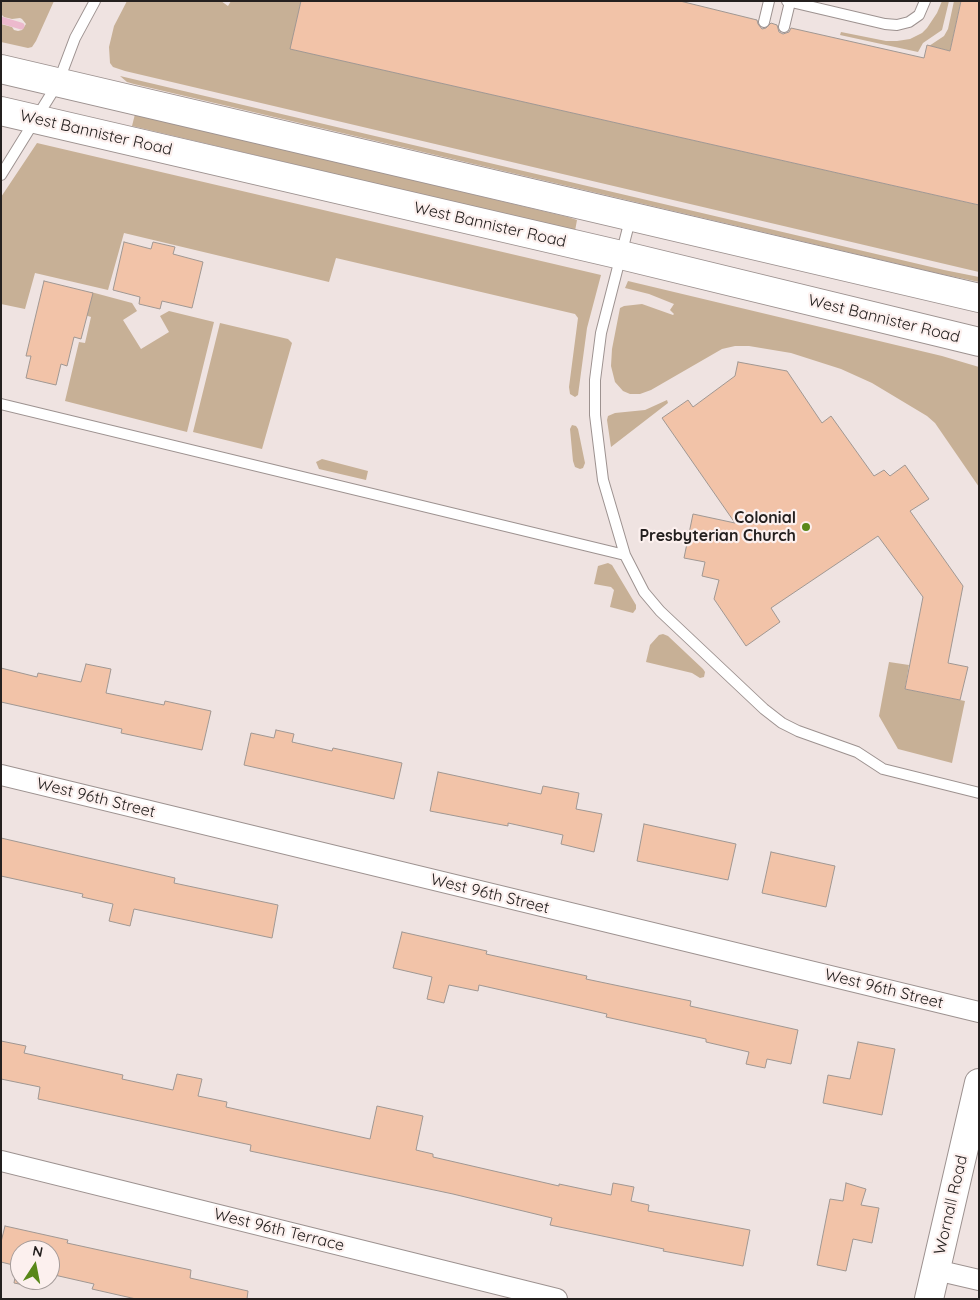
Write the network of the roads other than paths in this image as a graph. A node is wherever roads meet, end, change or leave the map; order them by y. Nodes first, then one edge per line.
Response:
1 (95, 1) edge
2 (769, 1) edge
3 (925, 1) edge
4 (788, 2) edge
5 (764, 22) dead end
6 (784, 26) dead end
7 (1, 69) edge
8 (58, 83) junction
9 (1, 111) edge
10 (37, 119) junction
11 (1, 175) edge
12 (631, 216) junction
13 (621, 255) junction
14 (979, 298) edge
15 (979, 342) edge
16 (1, 404) edge
17 (626, 555) junction
18 (1, 775) edge
19 (979, 793) edge
20 (979, 1012) edge
21 (979, 1083) edge
22 (1, 1161) edge
23 (936, 1270) junction
24 (979, 1280) edge
25 (556, 1299) edge
26 (929, 1299) edge

1 - 8 lane
2 - 5 lane
3 - 4 lane
4 - 6 lane
7 - 8 main road
8 - 10 lane
8 - 12 main road
9 - 10 main road, West Bannister Road
10 - 11 lane
10 - 13 main road, West Bannister Road
12 - 13 lane
12 - 14 main road
13 - 15 main road, West Bannister Road
13 - 17 lane
16 - 17 lane
17 - 19 lane
18 - 20 street, West 96th Street
21 - 23 main road, Wornall Road
22 - 25 street, West 96th Terrace
23 - 24 street
23 - 26 main road, Wornall Road

